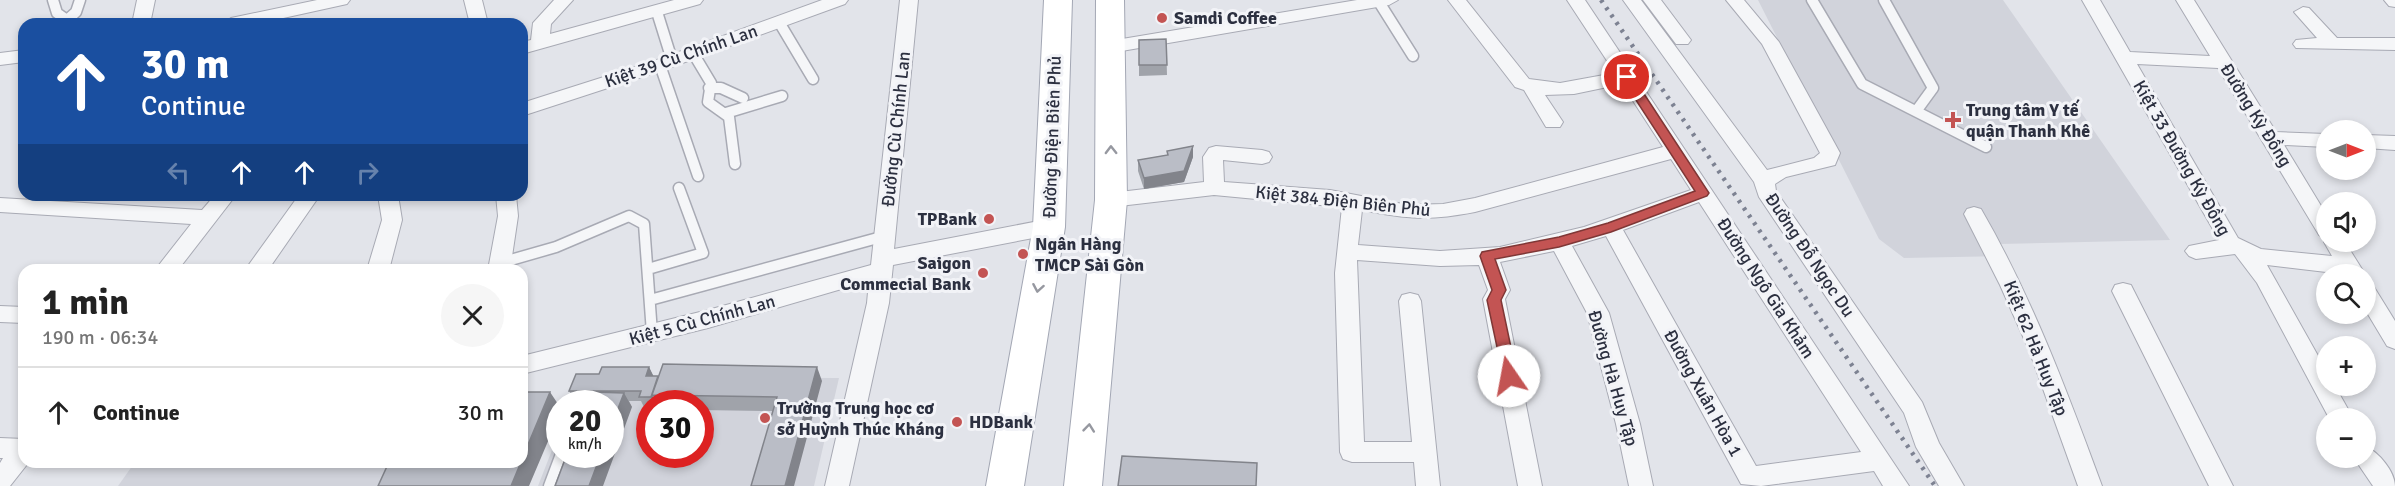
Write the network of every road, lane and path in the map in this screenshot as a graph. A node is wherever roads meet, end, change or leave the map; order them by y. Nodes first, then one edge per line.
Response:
1 (53, 0) edge
2 (80, 0) edge
3 (146, 0) edge
4 (340, 0) edge
5 (473, 0) edge
6 (564, 0) edge
7 (694, 0) edge
8 (839, 0) edge
9 (909, 0) edge
10 (1058, 0) edge
11 (1110, 0) edge
12 (1457, 0) edge
13 (1576, 0) edge
14 (1632, 0) edge
15 (1652, 0) edge
16 (1735, 0) edge
17 (1812, 0) edge
18 (1884, 0) edge
19 (2091, 0) edge
20 (2185, 0) edge
21 (1382, 1) edge
22 (301, 4) edge
23 (657, 12) junction
24 (2303, 12) dead end
25 (63, 18) edge
26 (71, 18) edge
27 (142, 18) edge
28 (252, 18) edge
29 (478, 18) edge
30 (779, 22) junction
31 (1682, 40) dead end
32 (540, 44) junction
33 (2302, 44) dead end
34 (2331, 44) junction
35 (2395, 44) edge
36 (1110, 46) junction
37 (528, 47) edge
38 (693, 52) junction
39 (1413, 56) dead end
40 (18, 57) edge
41 (2123, 57) junction
42 (0, 59) edge
43 (666, 62) junction
44 (2224, 63) junction
45 (1627, 77) junction
46 (813, 79) dead end
47 (1531, 87) junction
48 (709, 88) junction
49 (782, 96) dead end
50 (743, 98) dead end
51 (528, 108) edge
52 (1917, 110) junction
53 (726, 113) junction
54 (1553, 122) dead end
55 (2270, 138) junction
56 (2316, 140) edge
57 (2376, 143) edge
58 (2394, 145) edge
59 (1986, 147) dead end
60 (1675, 151) junction
61 (1262, 157) dead end
62 (735, 164) dead end
63 (698, 176) dead end
64 (1764, 182) junction
65 (679, 188) dead end
66 (1214, 188) junction
67 (1703, 193) junction
68 (1112, 200) junction
69 (221, 201) edge
70 (306, 201) edge
71 (389, 201) edge
72 (507, 201) edge
73 (1353, 203) junction
74 (0, 205) edge
75 (1974, 214) dead end
76 (2316, 214) edge
77 (207, 218) junction
78 (1049, 227) junction
79 (1611, 227) junction
80 (885, 236) junction
81 (1559, 242) junction
82 (2240, 248) junction
83 (2196, 251) dead end
84 (1347, 252) junction
85 (1487, 256) junction
86 (171, 264) edge
87 (260, 264) edge
88 (380, 264) edge
89 (500, 264) edge
90 (506, 264) edge
91 (882, 264) junction
92 (2316, 265) edge
93 (648, 269) junction
94 (2122, 291) dead end
95 (650, 300) junction
96 (1410, 300) dead end
97 (2376, 309) edge
98 (0, 314) edge
99 (18, 315) edge
100 (652, 333) junction
101 (2395, 340) edge
102 (528, 364) edge
103 (2335, 408) edge
104 (0, 448) edge
105 (18, 449) edge
106 (1424, 452) junction
107 (18, 457) edge
108 (1879, 460) junction
109 (556, 468) edge
110 (2374, 468) edge
111 (1773, 480) edge
112 (0, 481) edge
113 (549, 486) edge
114 (837, 486) edge
115 (1005, 486) edge
116 (1083, 486) edge
117 (1428, 486) edge
118 (1530, 486) edge
119 (1641, 486) edge
120 (1897, 486) edge
121 (1952, 486) edge
122 (2090, 486) edge
123 (2221, 486) edge
124 (2387, 486) edge

1 - 25 lane
2 - 26 lane
3 - 27 street
4 - 22 street
5 - 29 street
6 - 32 street
7 - 23 street
8 - 30 street, Kiệt 39 Cù Chính Lan
9 - 80 street, Đường Cù Chính Lan
10 - 78 main road, Đường Điện Biên Phủ
11 - 36 main road
12 - 47 street
13 - 45 street, Đường Ngô Gia Khảm
14 - 64 street
15 - 31 street
16 - 64 street, Đường Đỗ Ngọc Du
17 - 52 lane
18 - 52 lane
19 - 41 street, Kiệt 33 Đường Kỳ Đồng
20 - 44 street, Đường Kỳ Đồng
21 - 36 street
21 - 39 lane
22 - 28 street
23 - 32 street
23 - 43 lane
24 - 34 street
30 - 38 street, Kiệt 39 Cù Chính Lan
30 - 46 lane
32 - 37 street
33 - 34 street
34 - 35 street
68 -> 36 main road
38 - 43 street, Kiệt 39 Cù Chính Lan
38 - 48 lane
40 - 42 street
41 - 44 street
41 - 82 street, Kiệt 33 Đường Kỳ Đồng
43 - 51 street, Kiệt 39 Cù Chính Lan
43 - 63 lane
44 - 55 street, Đường Kỳ Đồng
45 - 47 street
45 - 60 street, Đường Ngô Gia Khảm
47 - 54 street
48 - 50 lane
48 - 53 lane
49 - 53 lane
52 - 59 lane
53 - 62 lane
55 - 56 street
55 - 76 street, Đường Kỳ Đồng
57 - 58 street
60 - 67 street, Đường Ngô Gia Khảm
60 - 73 street, Kiệt 384 Điện Biên Phủ
61 - 66 street
64 - 121 street, Đường Đỗ Ngọc Du
65 - 93 lane
66 - 68 street, Kiệt 384 Điện Biên Phủ
66 - 73 street, Kiệt 384 Điện Biên Phủ
67 - 79 street
67 - 108 street, Đường Ngô Gia Khảm
116 -> 68 main road
69 - 77 street
70 - 87 street
71 - 88 street
72 - 89 street
73 - 84 street
74 - 77 street
75 - 122 street, Kiệt 62 Hà Huy Tập
77 - 86 street
78 - 91 street
78 -> 115 main road, Đường Điện Biên Phủ
79 - 81 street
79 - 111 street, Đường Xuân Hòa 1
80 - 91 street, Đường Cù Chính Lan
80 - 95 lane
81 - 85 street
81 - 119 street, Đường Hà Huy Tập
82 - 83 street
82 - 92 street, Kiệt 33 Đường Kỳ Đồng
82 - 103 street
84 - 85 street
84 - 106 street
85 - 118 street
90 - 93 lane
91 - 100 street, Kiệt 5 Cù Chính Lan
91 - 114 street, Đường Cù Chính Lan
93 - 95 lane
94 - 123 street
95 - 100 lane
96 - 106 street
97 - 101 street
98 - 99 street
100 - 102 street, Kiệt 5 Cù Chính Lan
104 - 105 street
106 - 117 street
107 - 112 street
108 - 111 street, Đường Xuân Hòa 1
108 - 120 street, Đường Ngô Gia Khảm
109 - 113 lane
110 - 124 street

